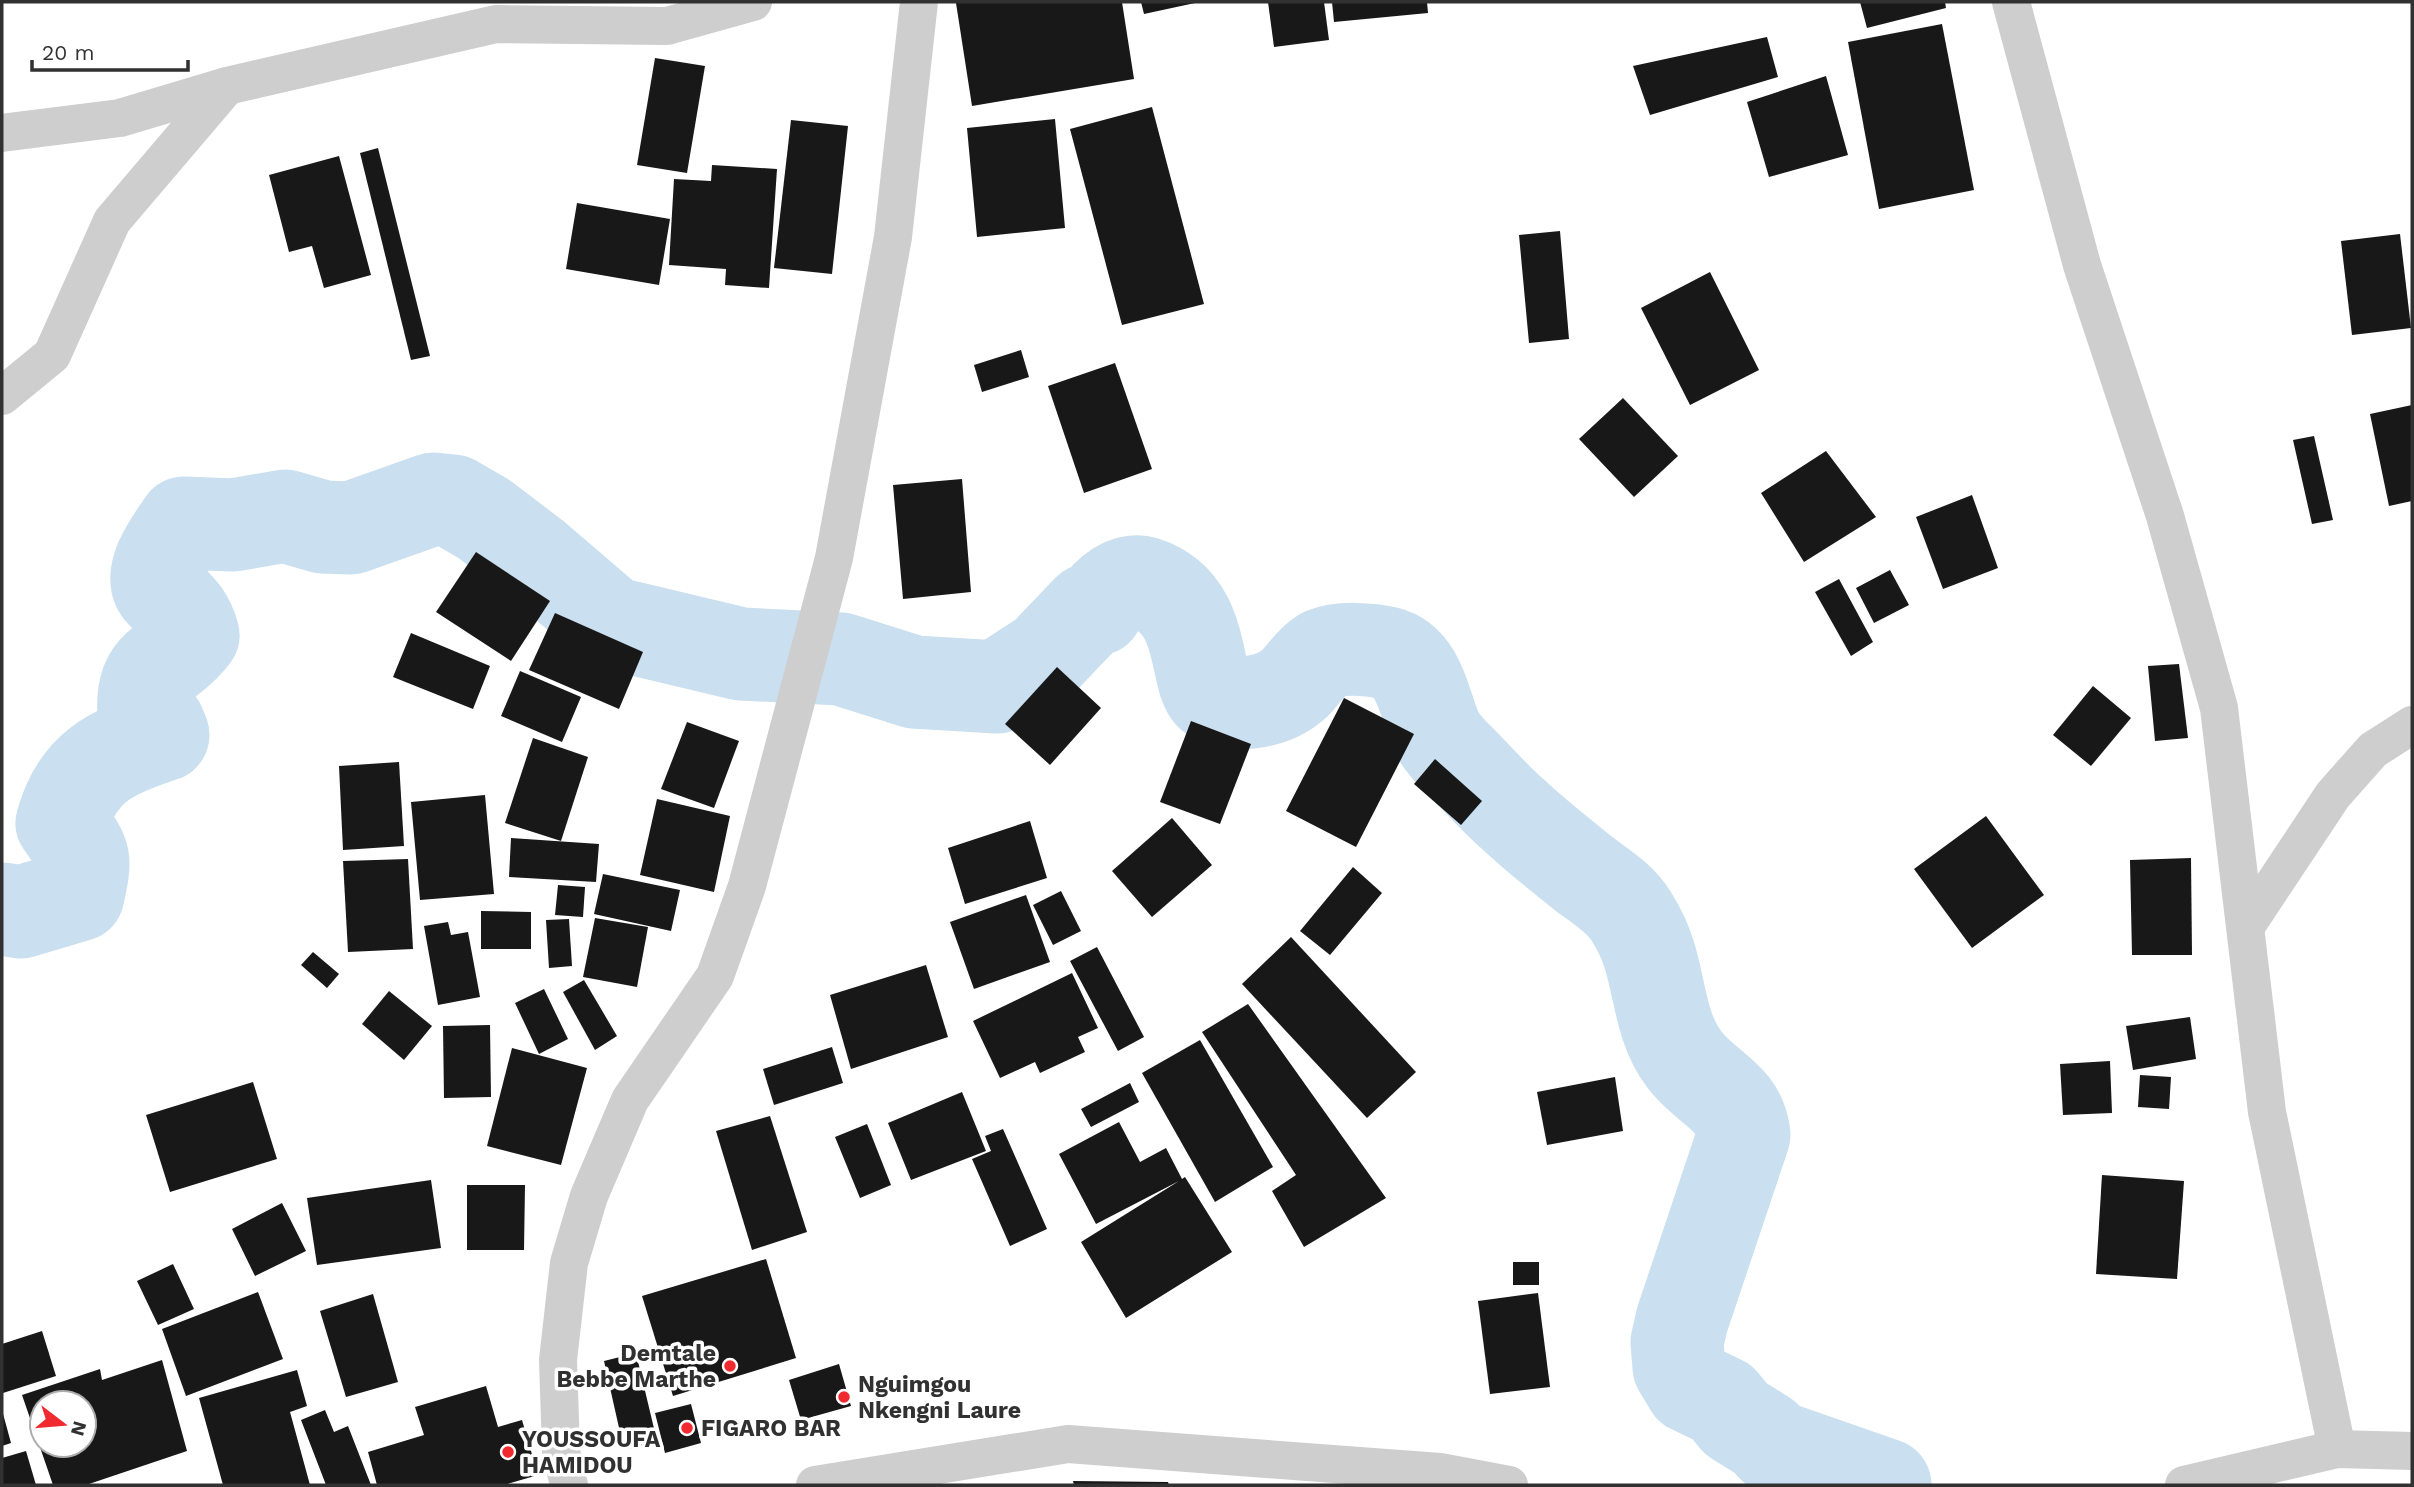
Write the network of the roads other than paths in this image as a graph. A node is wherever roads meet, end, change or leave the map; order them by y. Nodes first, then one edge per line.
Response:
1 (753, 2) edge
2 (919, 2) edge
3 (2011, 2) edge
4 (226, 86) junction
5 (2, 133) edge
6 (2, 396) edge
7 (2412, 725) edge
8 (2246, 926) junction
9 (2337, 1449) junction
10 (2412, 1451) edge
11 (569, 1485) edge
12 (815, 1485) edge
13 (1508, 1485) edge
14 (2185, 1485) edge

1 - 4 street
2 - 11 street
3 - 8 street
4 - 5 street
4 - 6 street
7 - 8 street
8 - 9 street
9 - 10 street
9 - 14 street
12 - 13 street

